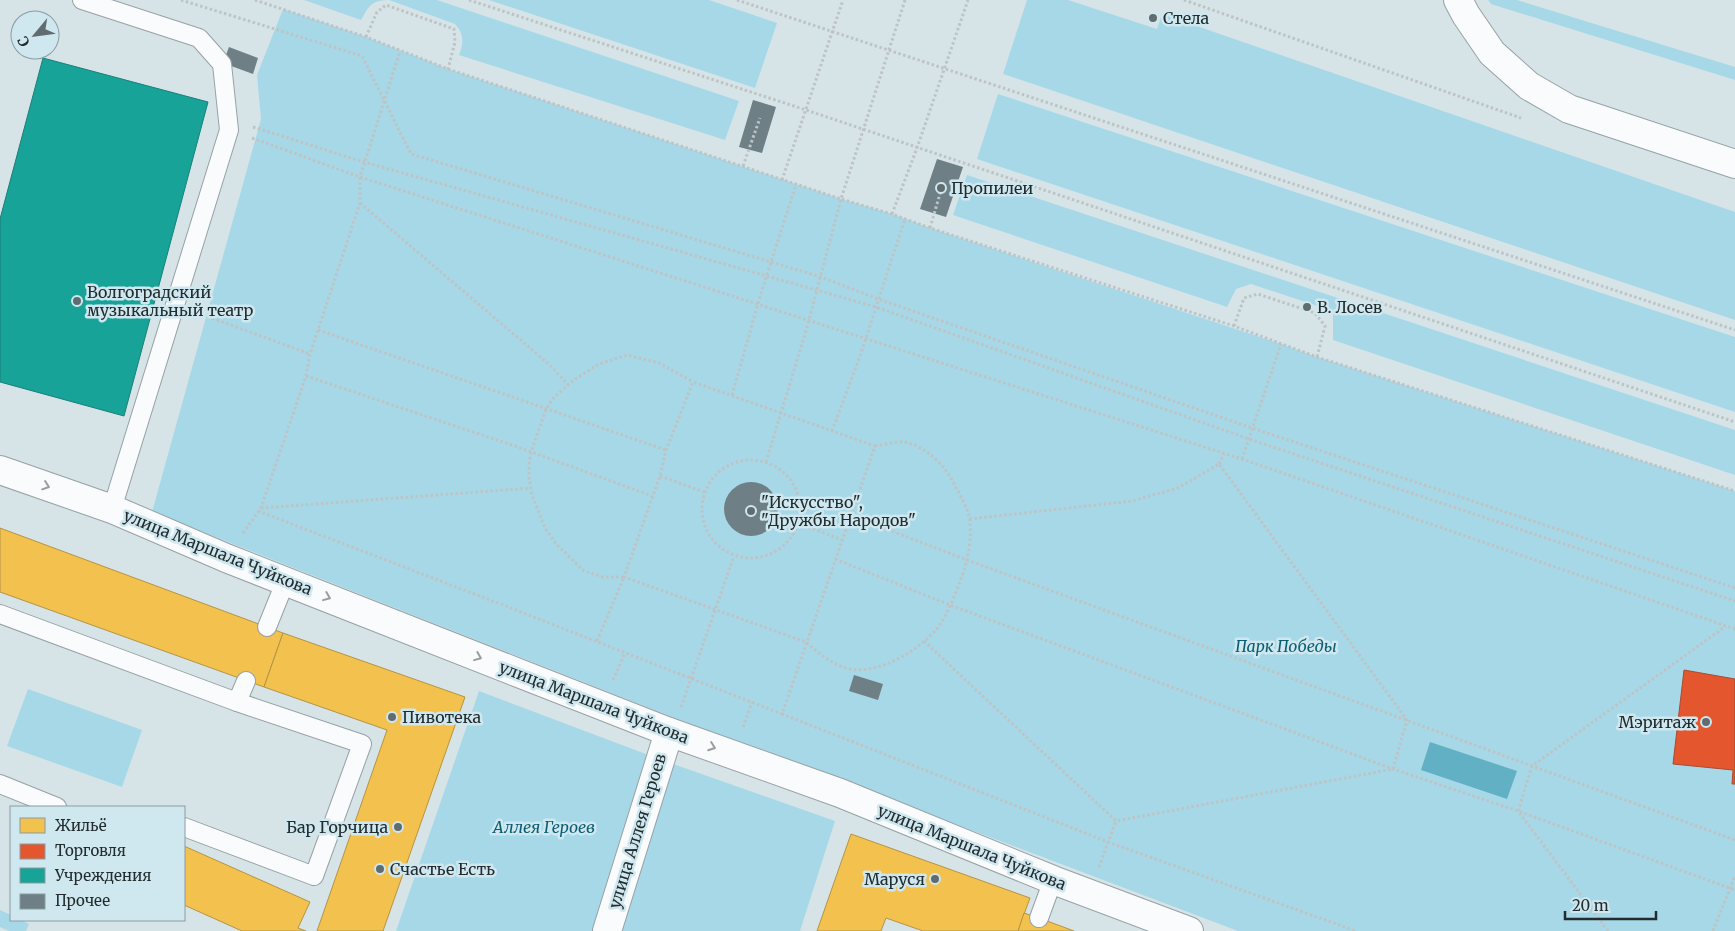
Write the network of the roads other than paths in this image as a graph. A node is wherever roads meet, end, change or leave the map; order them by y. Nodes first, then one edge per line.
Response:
1 (82, 0) edge
2 (1462, 8) edge
3 (1735, 164) edge
4 (0, 470) edge
5 (112, 510) junction
6 (286, 580) junction
7 (0, 614) edge
8 (267, 627) dead end
9 (246, 680) dead end
10 (237, 702) junction
11 (668, 732) junction
12 (0, 784) edge
13 (55, 806) edge
14 (185, 827) edge
15 (1053, 880) junction
16 (1039, 918) dead end
17 (607, 931) edge
18 (1189, 931) edge

1 - 5 lane
2 - 3 street
4 -> 5 street, улица Маршала Чуйкова
5 - 6 street, улица Маршала Чуйкова
6 - 8 lane
6 -> 11 street, улица Маршала Чуйкова
7 - 10 lane
9 - 10 lane
10 - 14 lane
11 -> 15 street, улица Маршала Чуйкова
11 - 17 street, улица Аллея Героев
12 - 13 lane
15 - 16 lane
15 - 18 street, улица Маршала Чуйкова

